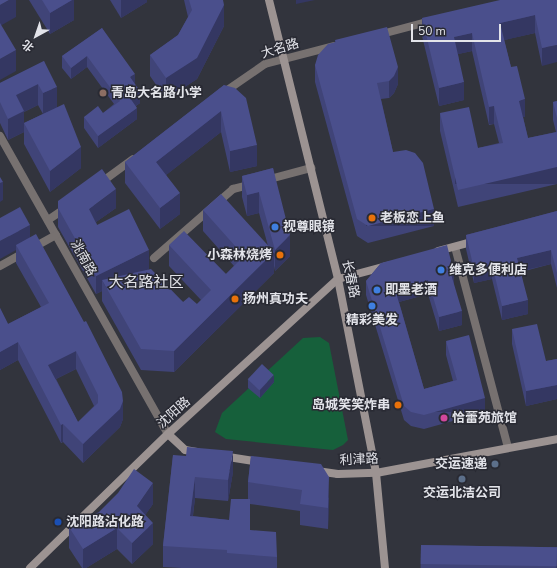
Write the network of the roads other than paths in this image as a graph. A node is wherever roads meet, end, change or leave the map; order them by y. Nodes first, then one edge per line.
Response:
1 (269, 0) edge
2 (438, 20) edge
3 (369, 37) edge
4 (346, 43) edge
5 (285, 59) junction
6 (214, 100) edge
7 (0, 136) edge
8 (137, 156) edge
9 (311, 168) junction
10 (92, 188) edge
11 (73, 202) edge
12 (48, 220) junction
13 (56, 235) junction
14 (484, 238) edge
15 (455, 246) junction
16 (433, 253) edge
17 (154, 258) dead end
18 (397, 263) edge
19 (0, 266) edge
20 (338, 279) junction
21 (168, 434) junction
22 (557, 439) edge
23 (508, 447) junction
24 (269, 463) edge
25 (308, 469) edge
26 (376, 473) junction
27 (30, 568) edge
28 (385, 568) edge

1 - 5 main road, 长春路
2 - 3 street
4 - 5 street, 大名路
5 - 6 street, 大名路
5 - 9 main road, 长春路
7 - 12 street, 洮南路
8 - 10 street
9 - 17 street
9 - 20 main road, 长春路
11 - 12 street
12 - 13 street, 洮南路
13 - 19 street
13 - 21 street, 洮南路
14 - 15 main road
15 - 16 main road
15 - 23 street
18 - 20 main road
20 - 21 main road, 沈阳路
20 - 26 main road, 长春路
21 - 24 main road
21 - 27 main road, 沈阳路
22 - 23 main road, 利津路
23 - 26 main road, 利津路
25 - 26 main road, 利津路
26 - 28 main road, 长春路

